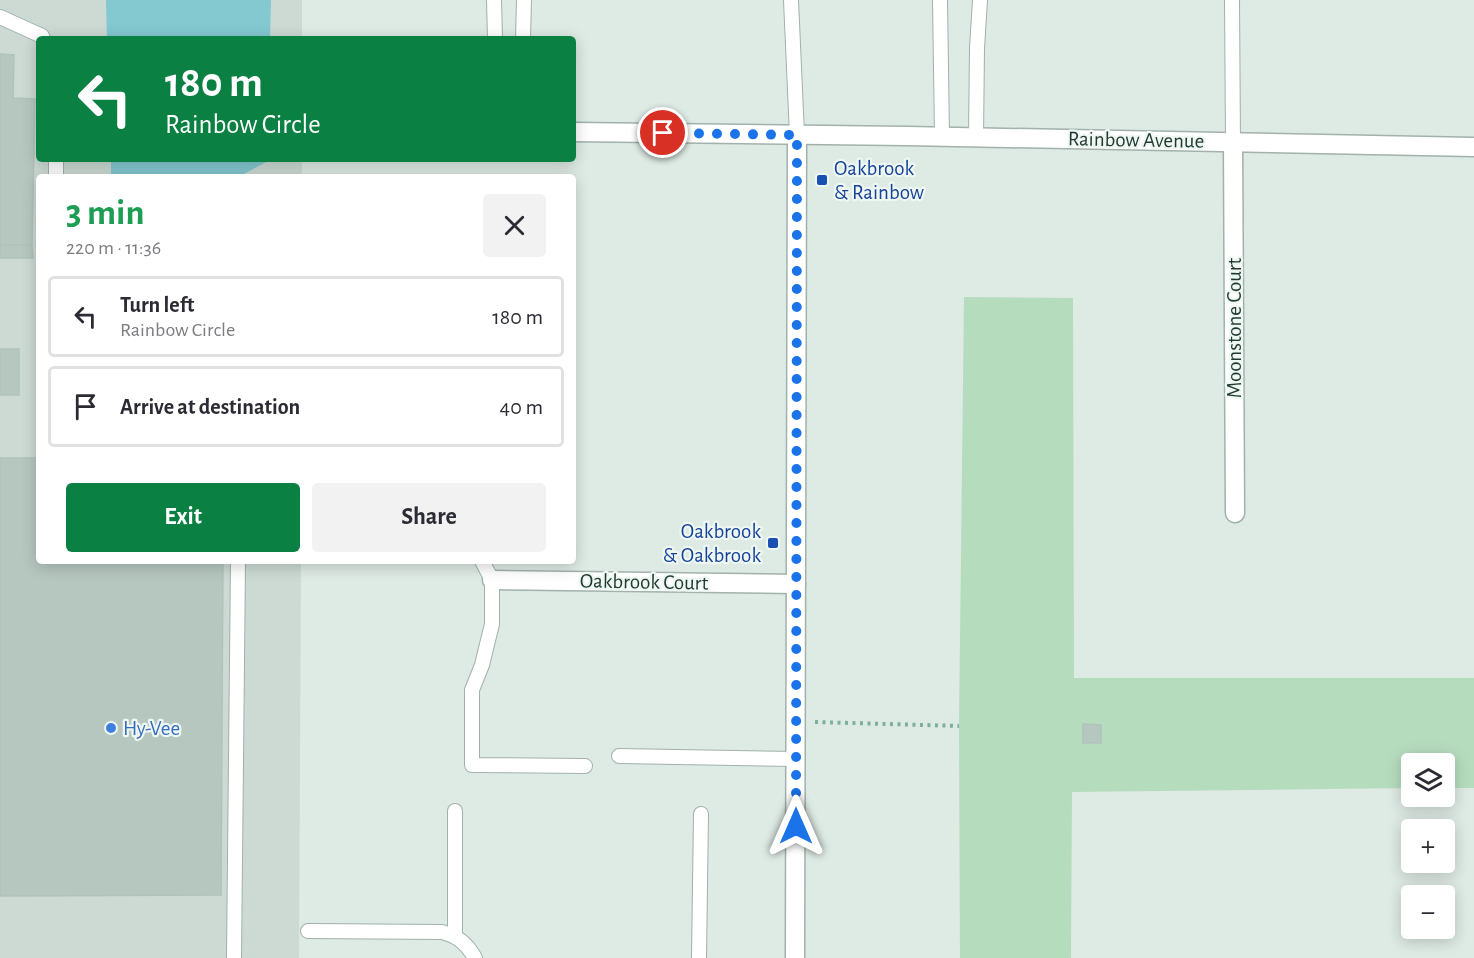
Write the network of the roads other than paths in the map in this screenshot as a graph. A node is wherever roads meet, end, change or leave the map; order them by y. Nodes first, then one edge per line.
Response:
1 (494, 0) edge
2 (524, 0) edge
3 (791, 0) edge
4 (940, 0) edge
5 (980, 0) edge
6 (1232, 0) edge
7 (0, 18) edge
8 (42, 36) edge
9 (495, 36) edge
10 (523, 36) edge
11 (576, 132) edge
12 (797, 135) junction
13 (942, 136) junction
14 (976, 137) junction
15 (1233, 142) junction
16 (1474, 147) edge
17 (1235, 513) dead end
18 (238, 564) edge
19 (484, 564) edge
20 (492, 580) junction
21 (796, 584) junction
22 (619, 756) dead end
23 (796, 759) junction
24 (585, 766) dead end
25 (455, 811) dead end
26 (701, 814) dead end
27 (308, 931) dead end
28 (456, 935) junction
29 (234, 958) edge
30 (475, 958) edge
31 (699, 958) edge
32 (795, 958) edge

1 - 9 lane
2 - 10 lane
3 - 12 lane
4 - 13 lane
5 - 14 lane
6 - 15 lane
7 - 8 lane
11 - 12 street, Rainbow Avenue
12 - 13 street, Rainbow Avenue
12 - 21 street
13 - 14 street, Rainbow Avenue
14 - 15 street, Rainbow Avenue
15 - 16 street, Rainbow Avenue
15 - 17 street, Moonstone Court
18 - 29 lane
19 - 20 lane
20 - 21 street, Oakbrook Court
20 - 24 lane
21 - 23 street
22 - 23 lane
23 - 32 street
25 - 28 lane
26 - 31 lane
27 - 28 lane
28 - 30 lane

